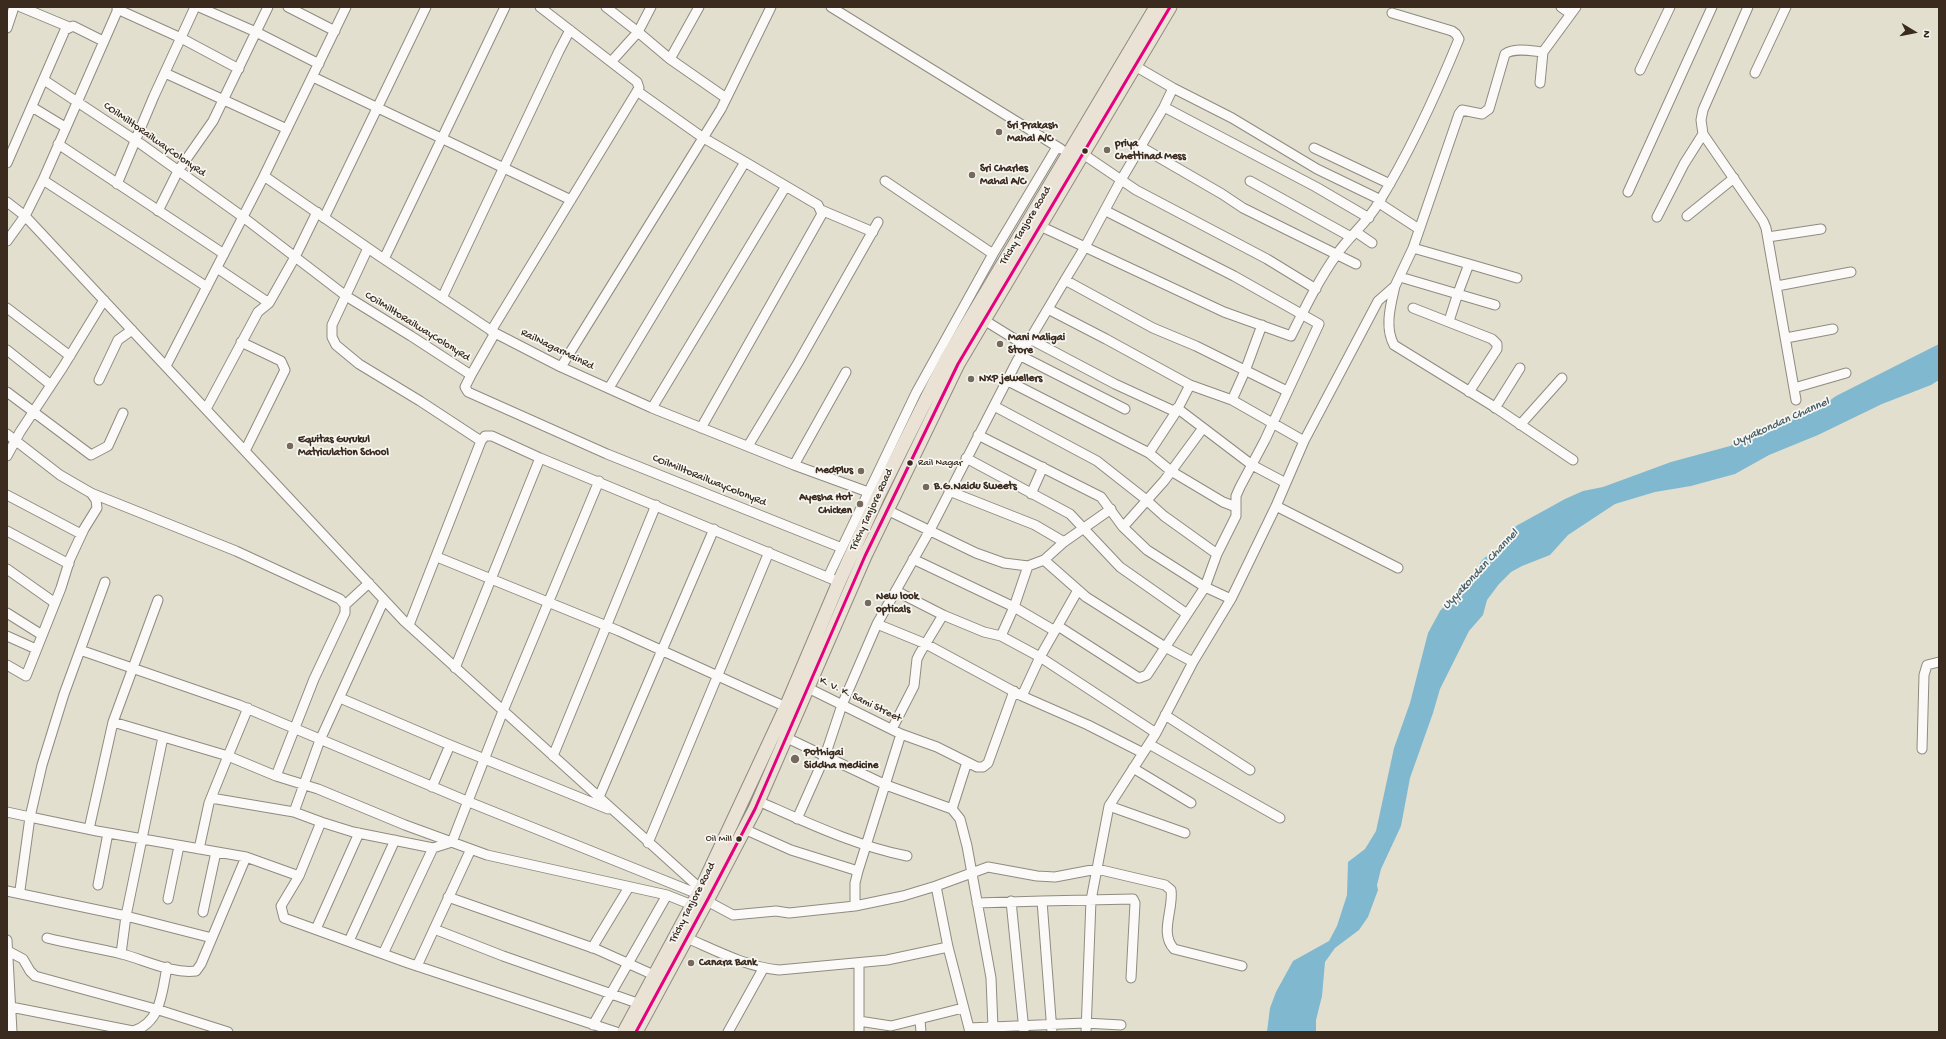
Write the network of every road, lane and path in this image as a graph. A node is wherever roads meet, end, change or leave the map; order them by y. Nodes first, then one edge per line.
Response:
1 (14, 7) edge
2 (21, 7) edge
3 (195, 7) edge
4 (199, 7) edge
5 (268, 7) edge
6 (288, 7) edge
7 (346, 7) edge
8 (426, 7) edge
9 (540, 7) edge
10 (606, 7) edge
11 (651, 7) edge
12 (699, 7) edge
13 (771, 7) edge
14 (831, 7) edge
15 (1156, 7) edge
16 (1170, 7) edge
17 (1561, 7) edge
18 (1670, 7) edge
19 (1712, 7) edge
20 (1748, 7) edge
21 (1786, 7) edge
22 (118, 8) edge
23 (502, 8) edge
24 (1573, 10) edge
25 (1392, 13) dead end
26 (69, 27) junction
27 (7, 28) edge
28 (570, 30) junction
29 (335, 31) junction
30 (256, 32) junction
31 (638, 32) junction
32 (181, 38) junction
33 (103, 41) junction
34 (1543, 52) junction
35 (670, 59) junction
36 (611, 62) junction
37 (319, 64) junction
38 (1135, 66) junction
39 (239, 69) junction
40 (1640, 70) dead end
41 (165, 73) junction
42 (1755, 73) dead end
43 (313, 77) junction
44 (44, 80) junction
45 (1540, 83) dead end
46 (1173, 88) junction
47 (637, 91) junction
48 (726, 98) junction
49 (224, 100) junction
50 (76, 101) junction
51 (32, 107) junction
52 (1164, 107) junction
53 (377, 108) junction
54 (65, 127) junction
55 (287, 129) junction
56 (1703, 134) junction
57 (442, 138) junction
58 (702, 138) junction
59 (136, 140) junction
60 (58, 144) junction
61 (1057, 147) junction
62 (1141, 147) junction
63 (1314, 148) dead end
64 (1070, 152) junction
65 (1083, 154) junction
66 (745, 162) junction
67 (7, 163) edge
68 (504, 169) junction
69 (178, 171) junction
70 (264, 176) junction
71 (1734, 178) junction
72 (43, 180) junction
73 (1121, 180) junction
74 (885, 181) dead end
75 (1250, 181) dead end
76 (117, 184) junction
77 (1390, 184) junction
78 (786, 186) junction
79 (1628, 192) dead end
80 (571, 200) junction
81 (1380, 201) junction
82 (7, 202) edge
83 (821, 210) junction
84 (158, 211) junction
85 (1106, 211) junction
86 (316, 212) junction
87 (25, 216) junction
88 (1687, 216) dead end
89 (243, 217) junction
90 (1657, 217) dead end
91 (324, 218) junction
92 (1369, 218) junction
93 (878, 222) dead end
94 (1040, 226) junction
95 (1419, 229) junction
96 (1821, 229) dead end
97 (873, 232) junction
98 (1354, 235) junction
99 (1768, 237) junction
100 (7, 241) edge
101 (1372, 243) dead end
102 (1086, 247) junction
103 (368, 248) junction
104 (1413, 248) junction
105 (224, 254) junction
106 (993, 254) junction
107 (1337, 254) junction
108 (295, 257) junction
109 (384, 259) junction
110 (1356, 264) dead end
111 (1469, 264) junction
112 (217, 268) junction
113 (1851, 272) dead end
114 (1400, 277) junction
115 (1516, 278) dead end
116 (1065, 280) junction
117 (1395, 286) junction
118 (1777, 286) junction
119 (207, 287) junction
120 (1316, 289) junction
121 (1458, 293) junction
122 (346, 296) junction
123 (442, 298) junction
124 (104, 300) junction
125 (269, 303) junction
126 (1495, 305) dead end
127 (7, 308) edge
128 (1413, 308) dead end
129 (1048, 309) junction
130 (1301, 315) junction
131 (984, 320) junction
132 (1449, 321) junction
133 (1262, 325) junction
134 (132, 330) junction
135 (1833, 330) dead end
136 (493, 332) junction
137 (1786, 338) junction
138 (241, 342) junction
139 (1028, 343) junction
140 (7, 350) edge
141 (70, 356) junction
142 (1021, 356) junction
143 (166, 366) junction
144 (561, 367) junction
145 (1520, 368) dead end
146 (1245, 371) junction
147 (846, 372) dead end
148 (1846, 373) dead end
149 (471, 375) junction
150 (1562, 378) dead end
151 (99, 380) dead end
152 (1008, 381) junction
153 (1190, 385) junction
154 (51, 386) junction
155 (609, 388) junction
156 (1794, 388) junction
157 (7, 392) edge
158 (1287, 392) junction
159 (1469, 392) junction
160 (1232, 400) junction
161 (1796, 400) dead end
162 (994, 406) junction
163 (652, 408) junction
164 (1495, 408) junction
165 (206, 409) junction
166 (1125, 409) dead end
167 (1177, 410) junction
168 (33, 413) junction
169 (123, 413) dead end
170 (1271, 424) junction
171 (1520, 425) junction
172 (701, 428) junction
173 (1203, 428) junction
174 (7, 434) edge
175 (978, 435) junction
176 (16, 440) junction
177 (481, 441) junction
178 (1304, 441) junction
179 (748, 446) junction
180 (245, 451) junction
181 (1149, 453) junction
182 (7, 456) edge
183 (540, 458) junction
184 (966, 458) junction
185 (1573, 460) dead end
186 (794, 465) junction
187 (1252, 465) junction
188 (1043, 467) junction
189 (1171, 471) junction
190 (599, 481) junction
191 (1286, 483) junction
192 (949, 491) junction
193 (868, 492) junction
194 (91, 493) junction
195 (1031, 494) junction
196 (7, 495) edge
197 (1146, 499) junction
198 (656, 505) junction
199 (1276, 506) junction
200 (1236, 507) junction
201 (1111, 509) junction
202 (887, 510) junction
203 (1123, 527) junction
204 (1084, 528) junction
205 (714, 529) junction
206 (930, 530) junction
207 (7, 532) edge
208 (82, 534) junction
209 (1064, 542) junction
210 (842, 548) junction
211 (769, 552) junction
212 (1217, 554) junction
213 (437, 557) junction
214 (913, 560) junction
215 (1044, 560) junction
216 (69, 564) junction
217 (1028, 566) junction
218 (1398, 568) dead end
219 (7, 569) edge
220 (491, 579) junction
221 (833, 579) junction
222 (105, 582) dead end
223 (369, 583) junction
224 (1205, 587) junction
225 (896, 590) junction
226 (1078, 590) junction
227 (1231, 599) junction
228 (158, 600) dead end
229 (384, 600) junction
230 (548, 602) junction
231 (55, 603) junction
232 (345, 605) junction
233 (1014, 607) junction
234 (7, 613) edge
235 (1187, 614) junction
236 (943, 615) junction
237 (877, 624) junction
238 (409, 625) junction
239 (606, 626) junction
240 (1056, 628) junction
241 (42, 635) junction
242 (7, 636) edge
243 (1001, 636) junction
244 (926, 644) junction
245 (1165, 647) junction
246 (36, 649) junction
247 (80, 650) junction
248 (662, 651) junction
249 (1040, 658) junction
250 (1193, 662) junction
251 (1939, 662) edge
252 (7, 665) edge
253 (133, 668) junction
254 (456, 668) junction
255 (717, 676) junction
256 (808, 688) junction
257 (1014, 691) junction
258 (1022, 696) junction
259 (340, 698) junction
260 (842, 705) junction
261 (786, 707) junction
262 (248, 708) junction
263 (503, 711) junction
264 (1165, 716) junction
265 (113, 722) junction
266 (295, 728) junction
267 (892, 729) junction
268 (1156, 733) junction
269 (901, 734) junction
270 (163, 737) junction
271 (787, 738) junction
272 (320, 740) junction
273 (1149, 744) junction
274 (450, 745) junction
275 (1922, 749) dead end
276 (1143, 753) junction
277 (228, 756) junction
278 (553, 756) junction
279 (825, 756) junction
280 (484, 759) junction
281 (967, 762) junction
282 (1133, 768) junction
283 (1250, 770) dead end
284 (276, 776) junction
285 (303, 785) junction
286 (886, 785) junction
287 (432, 787) junction
288 (599, 797) junction
289 (211, 798) junction
290 (758, 801) junction
291 (469, 802) junction
292 (1191, 803) dead end
293 (1109, 806) junction
294 (952, 809) junction
295 (7, 812) edge
296 (294, 812) junction
297 (615, 812) junction
298 (30, 817) junction
299 (1280, 818) dead end
300 (797, 819) junction
301 (321, 822) junction
302 (89, 829) junction
303 (744, 829) junction
304 (108, 833) junction
305 (359, 833) junction
306 (1185, 833) dead end
307 (142, 839) junction
308 (395, 840) junction
309 (452, 842) junction
310 (648, 843) junction
311 (867, 844) junction
312 (179, 846) junction
313 (433, 848) junction
314 (199, 849) junction
315 (471, 849) junction
316 (216, 852) junction
317 (907, 856) dead end
318 (246, 857) junction
319 (1097, 870) junction
320 (858, 871) junction
321 (972, 872) junction
322 (299, 876) junction
323 (98, 885) dead end
324 (936, 886) junction
325 (629, 887) junction
326 (20, 890) dead end
327 (7, 892) edge
328 (667, 895) junction
329 (448, 897) junction
330 (702, 897) junction
331 (168, 898) dead end
332 (1091, 900) junction
333 (1011, 901) junction
334 (1042, 901) junction
335 (977, 903) junction
336 (855, 906) junction
337 (203, 912) dead end
338 (126, 916) junction
339 (316, 929) junction
340 (434, 929) junction
341 (46, 938) dead end
342 (212, 938) junction
343 (687, 938) junction
344 (7, 940) edge
345 (349, 941) junction
346 (948, 947) junction
347 (7, 948) edge
348 (592, 948) junction
349 (121, 954) junction
350 (383, 954) junction
351 (629, 964) junction
352 (859, 964) junction
353 (417, 966) junction
354 (1242, 966) dead end
355 (167, 967) junction
356 (763, 969) junction
357 (656, 976) junction
358 (1131, 978) dead end
359 (8, 979) edge
360 (612, 993) junction
361 (640, 1004) junction
362 (963, 1008) junction
363 (159, 1010) junction
364 (10, 1013) edge
365 (920, 1020) junction
366 (859, 1021) junction
367 (594, 1025) junction
368 (1121, 1025) dead end
369 (993, 1028) junction
370 (1052, 1028) edge
371 (1086, 1028) edge
372 (1104, 1028) edge
373 (891, 1029) edge
374 (1024, 1029) edge
375 (970, 1030) edge
376 (12, 1032) edge
377 (228, 1032) edge
378 (616, 1032) edge
379 (624, 1032) edge
380 (636, 1032) edge
381 (728, 1032) edge
382 (858, 1032) edge
383 (921, 1032) edge

1 - 27 street
2 - 26 street
3 - 32 street
4 - 30 street
5 - 30 street
6 - 29 street
7 - 29 street
8 - 53 street
9 - 28 street
10 - 31 street
11 - 31 street
12 - 35 street
13 - 48 street
14 - 61 street
15 - 64 highway, Trichy Tanjore Road
16 - 38 highway, Trichy Tanjore Road
17 - 24 street
18 - 40 street
19 - 79 street
20 - 56 street
21 - 42 street
22 - 32 street
22 - 33 street
23 - 57 street
24 - 34 street
25 - 77 street
26 - 33 street
26 - 44 street
28 - 36 street
28 - 68 street
29 - 37 street
30 - 37 street
30 - 39 street
31 - 35 street
31 - 36 street
32 - 39 street
32 - 41 street
33 - 50 street
34 - 45 street
34 - 95 street
35 - 48 street
36 - 47 street
37 - 43 street
38 - 46 street
38 - 65 highway, Trichy Tanjore Road
39 - 49 street
41 - 49 street
41 - 59 street
43 - 53 street
43 - 55 street
44 - 50 street, COilMilltoRailwayColonyRd
44 - 51 street
46 - 52 street
46 - 81 street
47 - 58 street
47 - 80 street
48 - 58 street
49 - 55 street
49 - 69 street
50 - 54 street
50 - 59 street, COilMilltoRailwayColonyRd
51 - 54 street
51 - 67 street
52 - 62 street
52 - 92 street
53 - 57 street
53 - 91 street
54 - 60 street
55 - 70 street
56 - 71 street
56 - 90 street
57 - 68 street
57 - 109 street
58 - 66 street
58 - 144 street
59 - 69 street, COilMilltoRailwayColonyRd
59 - 76 street
60 - 72 street
60 - 76 street
61 - 64 street
61 - 106 street
62 - 73 street
62 - 107 street
63 - 77 street
64 - 221 highway, Trichy Tanjore Road
65 - 73 street
65 - 94 highway, Trichy Tanjore Road
66 - 78 street
66 - 155 street
68 - 80 street
68 - 123 street
69 - 84 street
69 - 89 street, COilMilltoRailwayColonyRd
70 - 86 street, RailNagarMainRd
70 - 89 street
71 - 88 street
71 - 99 street
72 - 87 street
72 - 119 street
73 - 85 street
73 - 120 street
74 - 106 street
75 - 98 street
76 - 84 street
77 - 81 street
78 - 83 street
78 - 163 street
80 - 136 street
81 - 92 street
81 - 95 street
82 - 87 street
83 - 97 street
83 - 172 street
84 - 105 street
85 - 102 street
85 - 130 street
86 - 91 street, RailNagarMainRd
86 - 108 street
87 - 100 street
87 - 124 street
89 - 105 street
89 - 108 street, COilMilltoRailwayColonyRd
91 - 103 street, RailNagarMainRd
92 - 98 street
93 - 97 street
94 - 102 street
94 - 131 highway, Trichy Tanjore Road
95 - 104 street
96 - 99 street
97 - 179 street
98 - 101 street
98 - 107 street
99 - 118 street
102 - 116 street
102 - 133 street
103 - 109 street, RailNagarMainRd
103 - 122 street
104 - 111 street
104 - 114 street
105 - 112 street
106 - 193 street
107 - 110 street
107 - 120 street
108 - 122 street, COilMilltoRailwayColonyRd
108 - 125 street
109 - 123 street, RailNagarMainRd
111 - 115 street
111 - 121 street
112 - 119 street
112 - 125 street
113 - 118 street
114 - 117 street
114 - 121 street
116 - 129 street
116 - 146 street
117 - 159 street
117 - 178 street
118 - 137 street
119 - 143 street
120 - 130 street
121 - 126 street
121 - 132 street
122 - 149 street, COilMilltoRailwayColonyRd
122 - 177 street
123 - 136 street, RailNagarMainRd
124 - 134 street
124 - 141 street
125 - 138 street
127 - 141 street
128 - 132 street
129 - 139 street
129 - 153 street
130 - 133 street
130 - 158 street
131 - 139 street
131 - 202 highway, Trichy Tanjore Road
132 - 159 street
133 - 146 street
134 - 143 street
134 - 151 street
135 - 137 street
136 - 144 street, RailNagarMainRd
136 - 149 street
137 - 156 street
138 - 165 street
138 - 180 street
139 - 142 street
139 - 167 street
140 - 154 street
141 - 154 street
142 - 152 street
142 - 166 street
143 - 165 street
144 - 155 street, RailNagarMainRd
145 - 164 street
146 - 158 street
146 - 160 street
147 - 186 street
148 - 156 street
149 - 210 street, COilMilltoRailwayColonyRd
150 - 171 street
152 - 162 street
152 - 181 street
153 - 160 street
153 - 167 street
154 - 168 street
155 - 163 street, RailNagarMainRd
156 - 161 street
157 - 168 street
158 - 170 street
159 - 164 street
160 - 170 street
162 - 175 street
162 - 197 street
163 - 172 street, RailNagarMainRd
164 - 171 street
165 - 180 street
167 - 173 street
167 - 181 street
168 - 169 street
168 - 176 street
170 - 178 street
170 - 187 street
171 - 185 street
172 - 179 street, RailNagarMainRd
173 - 187 street
173 - 189 street
174 - 176 street
175 - 184 street
175 - 188 street
176 - 182 street
176 - 194 street
177 - 183 street
177 - 213 street
178 - 191 street
179 - 186 street, RailNagarMainRd
180 - 223 street
181 - 189 street
183 - 190 street
183 - 220 street
184 - 192 street
184 - 195 street
186 - 193 street, RailNagarMainRd
187 - 191 street
187 - 200 street
188 - 195 street
188 - 201 street
189 - 197 street
189 - 200 street
190 - 198 street
190 - 230 street
191 - 199 street
192 - 206 street
192 - 209 street
193 - 210 street
194 - 208 street
194 - 232 street
195 - 204 street
196 - 208 street
197 - 203 street
197 - 212 street
198 - 205 street
198 - 239 street
199 - 218 street
199 - 227 street
200 - 212 street
201 - 203 street
201 - 204 street
202 - 206 street
202 - 256 highway, Trichy Tanjore Road
203 - 224 street
204 - 209 street
204 - 235 street
205 - 211 street
205 - 248 street
206 - 214 street
206 - 217 street
207 - 216 street
208 - 216 street
209 - 215 street
210 - 221 street
211 - 221 street
211 - 255 street
212 - 224 street
213 - 220 street
213 - 238 street
214 - 225 street
214 - 233 street
215 - 217 street
215 - 226 street
216 - 231 street
217 - 233 street
219 - 231 street
220 - 230 street
220 - 254 street
221 - 261 highway, Trichy Tanjore Road
222 - 247 street
223 - 229 street
223 - 232 street
224 - 227 street
224 - 235 street
225 - 236 street
225 - 237 street
226 - 240 street
226 - 245 street
227 - 250 street
228 - 253 street
229 - 238 street
229 - 259 street
230 - 239 street
230 - 263 street
231 - 241 street
232 - 266 street
233 - 240 street
233 - 243 street
234 - 241 street
235 - 245 street
236 - 243 street
236 - 244 street
237 - 244 street
237 - 260 street
238 - 254 street
239 - 248 street
239 - 278 street
240 - 245 street
240 - 249 street
241 - 246 street
242 - 246 street
243 - 249 street
244 - 257 street
244 - 267 street
245 - 250 street
246 - 252 street
247 - 253 street
247 - 298 street
248 - 255 street
248 - 288 street
249 - 258 street
249 - 268 street
250 - 264 street
251 - 275 street
253 - 262 street
253 - 265 street
254 - 263 street
255 - 261 street
255 - 310 street
256 - 260 street, K. V. K. Sami Street
256 - 271 highway, Trichy Tanjore Road
257 - 258 street
257 - 281 street, K. V. K. Sami Street
258 - 276 street
259 - 272 street
259 - 274 street
260 - 267 street, K. V. K. Sami Street
260 - 279 street
261 - 330 highway, Trichy Tanjore Road
262 - 266 street
262 - 277 street
263 - 278 street
263 - 280 street
264 - 268 street
264 - 283 street
265 - 270 street
265 - 302 street
266 - 272 street
266 - 284 street
267 - 269 street, K. V. K. Sami Street
268 - 273 street
269 - 281 street, K. V. K. Sami Street
269 - 286 street
270 - 277 street
270 - 307 street
271 - 279 street
271 - 290 highway, Trichy Tanjore Road
272 - 285 street
272 - 287 street
273 - 276 street
273 - 299 street
274 - 280 street
274 - 287 street
276 - 282 street
277 - 284 street
277 - 289 street
278 - 288 street
279 - 286 street
279 - 300 street
280 - 291 street
280 - 297 street
281 - 294 street
282 - 292 street
282 - 293 street
284 - 285 street
285 - 296 street
285 - 309 street
286 - 294 street
286 - 311 street
287 - 291 street
288 - 297 street
289 - 296 street
289 - 314 street
290 - 300 street
290 - 303 highway, Trichy Tanjore Road
291 - 309 street
291 - 330 street
293 - 306 street
293 - 319 street
294 - 321 street
295 - 298 street
296 - 301 street
297 - 310 street
298 - 302 street
298 - 326 street
300 - 311 street
301 - 305 street
301 - 322 street
302 - 304 street
303 - 320 street
303 - 330 highway, Trichy Tanjore Road
304 - 307 street
304 - 323 street
305 - 308 street
305 - 339 street
307 - 312 street
307 - 338 street
308 - 313 street
308 - 345 street
309 - 313 street
309 - 315 street
310 - 330 street
311 - 317 street
311 - 320 street
312 - 314 street
312 - 331 street
313 - 350 street
314 - 316 street
315 - 325 street
315 - 329 street
316 - 318 street
316 - 337 street
318 - 322 street
318 - 342 street
319 - 321 street
319 - 332 street
319 - 354 street
320 - 336 street
321 - 324 street
321 - 335 street
322 - 339 street
324 - 336 street
324 - 346 street
325 - 328 street
325 - 348 street
327 - 338 street
328 - 330 street
328 - 351 street
329 - 340 street
329 - 348 street
330 - 336 street
330 - 343 highway, Trichy Tanjore Road
330 - 357 highway, Trichy Tanjore Road
332 - 334 street
332 - 358 street
332 - 371 street
333 - 334 street
333 - 335 street
333 - 374 street
334 - 370 street
335 - 369 street
338 - 342 street
338 - 349 street
339 - 345 street
340 - 353 street
340 - 360 street
341 - 349 street
342 - 355 street
343 - 356 street
343 - 380 highway, Trichy Tanjore Road
344 - 347 street
345 - 350 street
346 - 352 street
346 - 362 street
347 - 359 street
347 - 363 street
348 - 351 street
349 - 355 street
350 - 353 street
351 - 357 street
351 - 360 street
352 - 356 street
352 - 366 street
353 - 367 street
355 - 363 street
356 - 381 street
357 - 361 highway, Trichy Tanjore Road
359 - 364 street
360 - 361 street
360 - 367 street
361 - 379 highway, Trichy Tanjore Road
362 - 365 street
362 - 375 street
363 - 364 street
363 - 377 street
364 - 376 street
365 - 373 street
365 - 383 street
366 - 373 street
366 - 382 street
367 - 378 street
368 - 372 street
369 - 374 street
369 - 375 street
370 - 371 street
370 - 374 street
371 - 372 street

